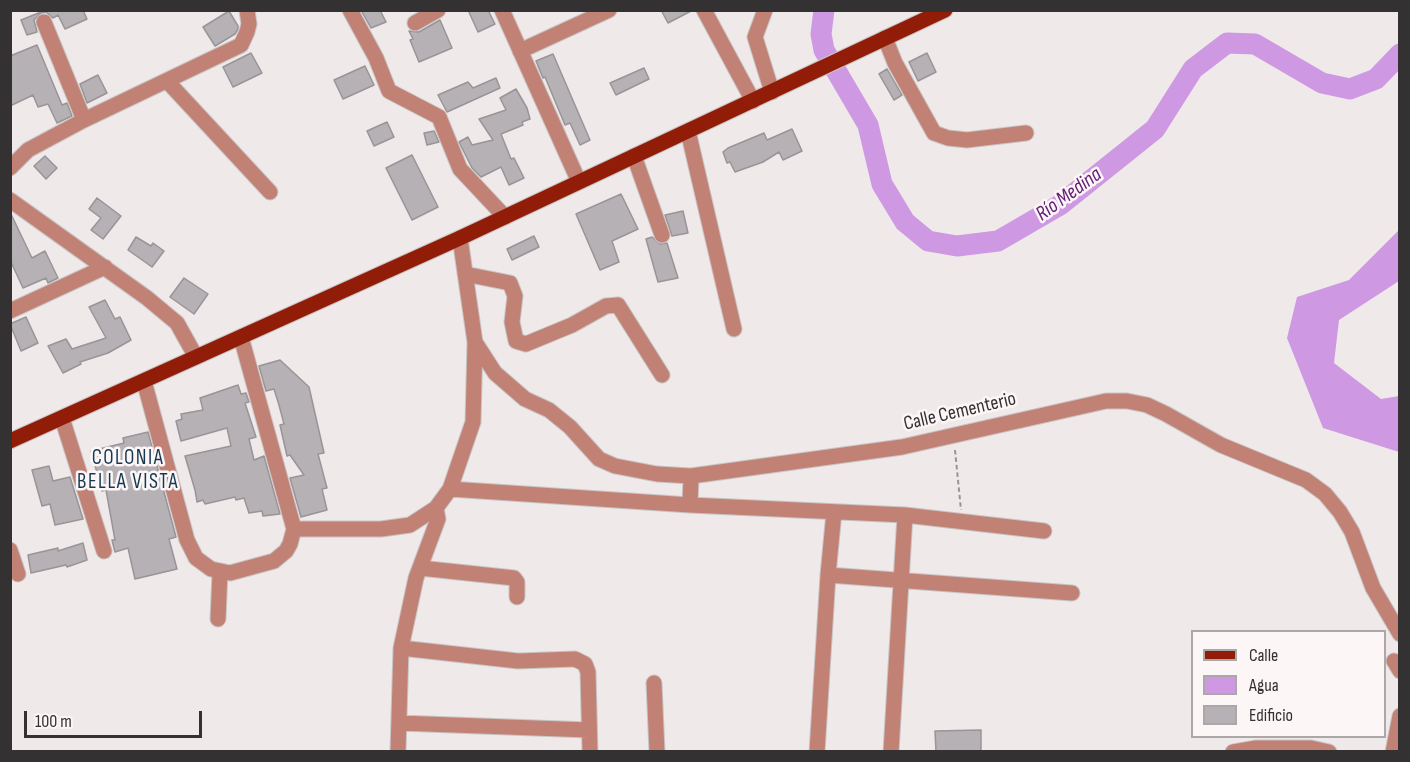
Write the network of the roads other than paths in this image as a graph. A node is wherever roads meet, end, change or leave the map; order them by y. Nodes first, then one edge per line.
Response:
1 (247, 10) edge
2 (350, 10) edge
3 (438, 10) edge
4 (502, 10) edge
5 (609, 10) edge
6 (704, 10) edge
7 (765, 10) edge
8 (945, 10) edge
9 (44, 22) dead end
10 (415, 23) dead end
11 (885, 38) junction
12 (520, 51) junction
13 (167, 81) junction
14 (772, 92) junction
15 (753, 101) junction
16 (84, 120) junction
17 (688, 131) junction
18 (1026, 133) dead end
19 (634, 156) junction
20 (10, 168) edge
21 (579, 182) junction
22 (270, 192) dead end
23 (11, 201) edge
24 (505, 217) junction
25 (662, 235) dead end
26 (460, 238) junction
27 (105, 267) junction
28 (465, 274) junction
29 (10, 311) edge
30 (734, 329) dead end
31 (241, 337) junction
32 (475, 342) junction
33 (196, 357) junction
34 (662, 375) dead end
35 (144, 381) junction
36 (62, 418) junction
37 (10, 441) edge
38 (691, 476) junction
39 (450, 489) junction
40 (690, 505) junction
41 (436, 508) junction
42 (834, 512) junction
43 (905, 515) junction
44 (294, 529) junction
45 (1044, 531) dead end
46 (10, 550) edge
47 (104, 551) dead end
48 (420, 568) junction
49 (220, 572) junction
50 (18, 574) dead end
51 (828, 575) junction
52 (900, 580) junction
53 (1072, 593) dead end
54 (517, 597) dead end
55 (218, 619) dead end
56 (1400, 634) edge
57 (401, 648) junction
58 (654, 683) dead end
59 (1400, 716) edge
60 (399, 723) junction
61 (590, 729) junction
62 (1311, 750) edge
63 (398, 752) edge
64 (590, 752) edge
65 (657, 752) edge
66 (817, 752) edge
67 (891, 752) edge
68 (1233, 752) edge
69 (1329, 752) edge
70 (1393, 752) edge

1 - 13 street
2 - 24 street
3 - 10 street
4 - 12 street
5 - 12 street
6 - 15 street
7 - 14 street
8 - 11 main road
9 - 16 street
11 - 14 main road
11 - 18 street
12 - 21 street
13 - 16 street
13 - 22 street
14 - 15 main road
15 - 17 main road
16 - 20 street
17 - 19 main road
17 - 30 street
19 - 21 main road
19 - 25 street
21 - 24 main road
23 - 27 street
24 - 26 main road
26 - 28 street
26 - 31 main road
27 - 29 street
27 - 33 street
28 - 32 street
28 - 34 street
31 - 33 main road
31 - 44 street
32 - 38 street, Calle Cementerio
32 - 39 street
33 - 35 main road
35 - 36 main road
35 - 49 street
36 - 37 main road
36 - 47 street
38 - 40 street
38 - 56 street, Calle Cementerio
39 - 40 street
39 - 41 street
40 - 42 street
41 - 44 street
41 - 48 street
42 - 43 street
42 - 51 street
43 - 45 street
43 - 52 street
44 - 49 street
46 - 50 street
48 - 54 street
48 - 57 street
49 - 55 street
51 - 52 street
51 - 66 street
52 - 53 street
52 - 67 street
57 - 60 street
57 - 61 street
58 - 65 street
59 - 70 street
60 - 61 street
60 - 63 street
61 - 64 street
62 - 68 street
62 - 69 street

